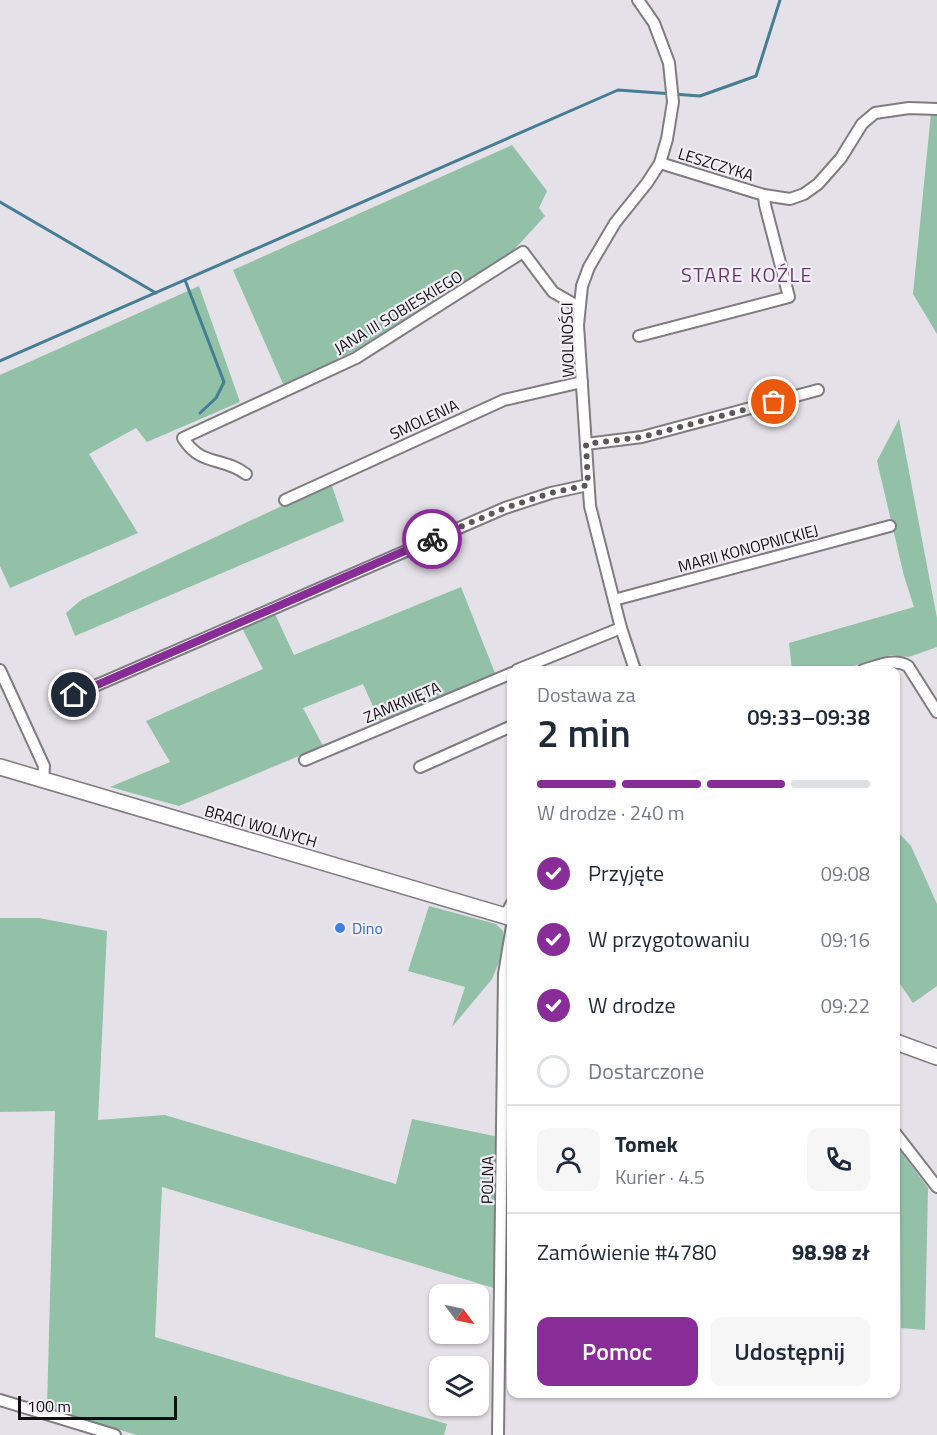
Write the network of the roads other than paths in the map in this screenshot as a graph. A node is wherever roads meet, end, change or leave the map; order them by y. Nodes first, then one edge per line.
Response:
1 (638, 0) edge
2 (937, 109) edge
3 (660, 163) junction
4 (764, 195) junction
5 (579, 307) junction
6 (639, 336) dead end
7 (582, 382) junction
8 (818, 390) dead end
9 (586, 444) junction
10 (246, 474) dead end
11 (588, 485) junction
12 (285, 500) dead end
13 (890, 526) dead end
14 (614, 600) junction
15 (621, 628) junction
16 (527, 666) edge
17 (634, 666) edge
18 (879, 666) edge
19 (0, 670) edge
20 (507, 675) edge
21 (74, 695) dead end
22 (937, 712) edge
23 (507, 728) edge
24 (305, 760) dead end
25 (0, 767) edge
26 (420, 767) dead end
27 (43, 780) junction
28 (507, 915) edge
29 (507, 945) edge
30 (900, 1043) edge
31 (937, 1057) edge
32 (900, 1139) edge
33 (937, 1187) edge
34 (506, 1212) edge
35 (0, 1400) edge
36 (115, 1435) edge
37 (498, 1435) edge

1 - 3 street, WOLNOŚCI
2 - 4 street, LESZCZYKA
3 - 4 street, LESZCZYKA
3 - 5 street, WOLNOŚCI
4 - 6 street, LESZCZYKA
5 - 7 street, WOLNOŚCI
5 - 10 street, JANA III SOBIESKIEGO
7 - 9 street, WOLNOŚCI
7 - 12 street, SMOLENIA
8 - 9 street
9 - 11 street, WOLNOŚCI
11 - 14 street, WOLNOŚCI
11 - 21 street
13 - 14 street, MARII KONOPNICKIEJ
14 - 15 street, WOLNOŚCI
15 - 16 street
15 - 17 street, WOLNOŚCI
18 - 22 street
19 - 27 street
20 - 24 street, ZAMKNIĘTA
23 - 26 street
25 - 27 main road, BRACI WOLNYCH
27 - 28 main road, BRACI WOLNYCH
29 - 34 street, POLNA
30 - 31 main road
32 - 33 street
34 - 37 street, POLNA
35 - 36 street

